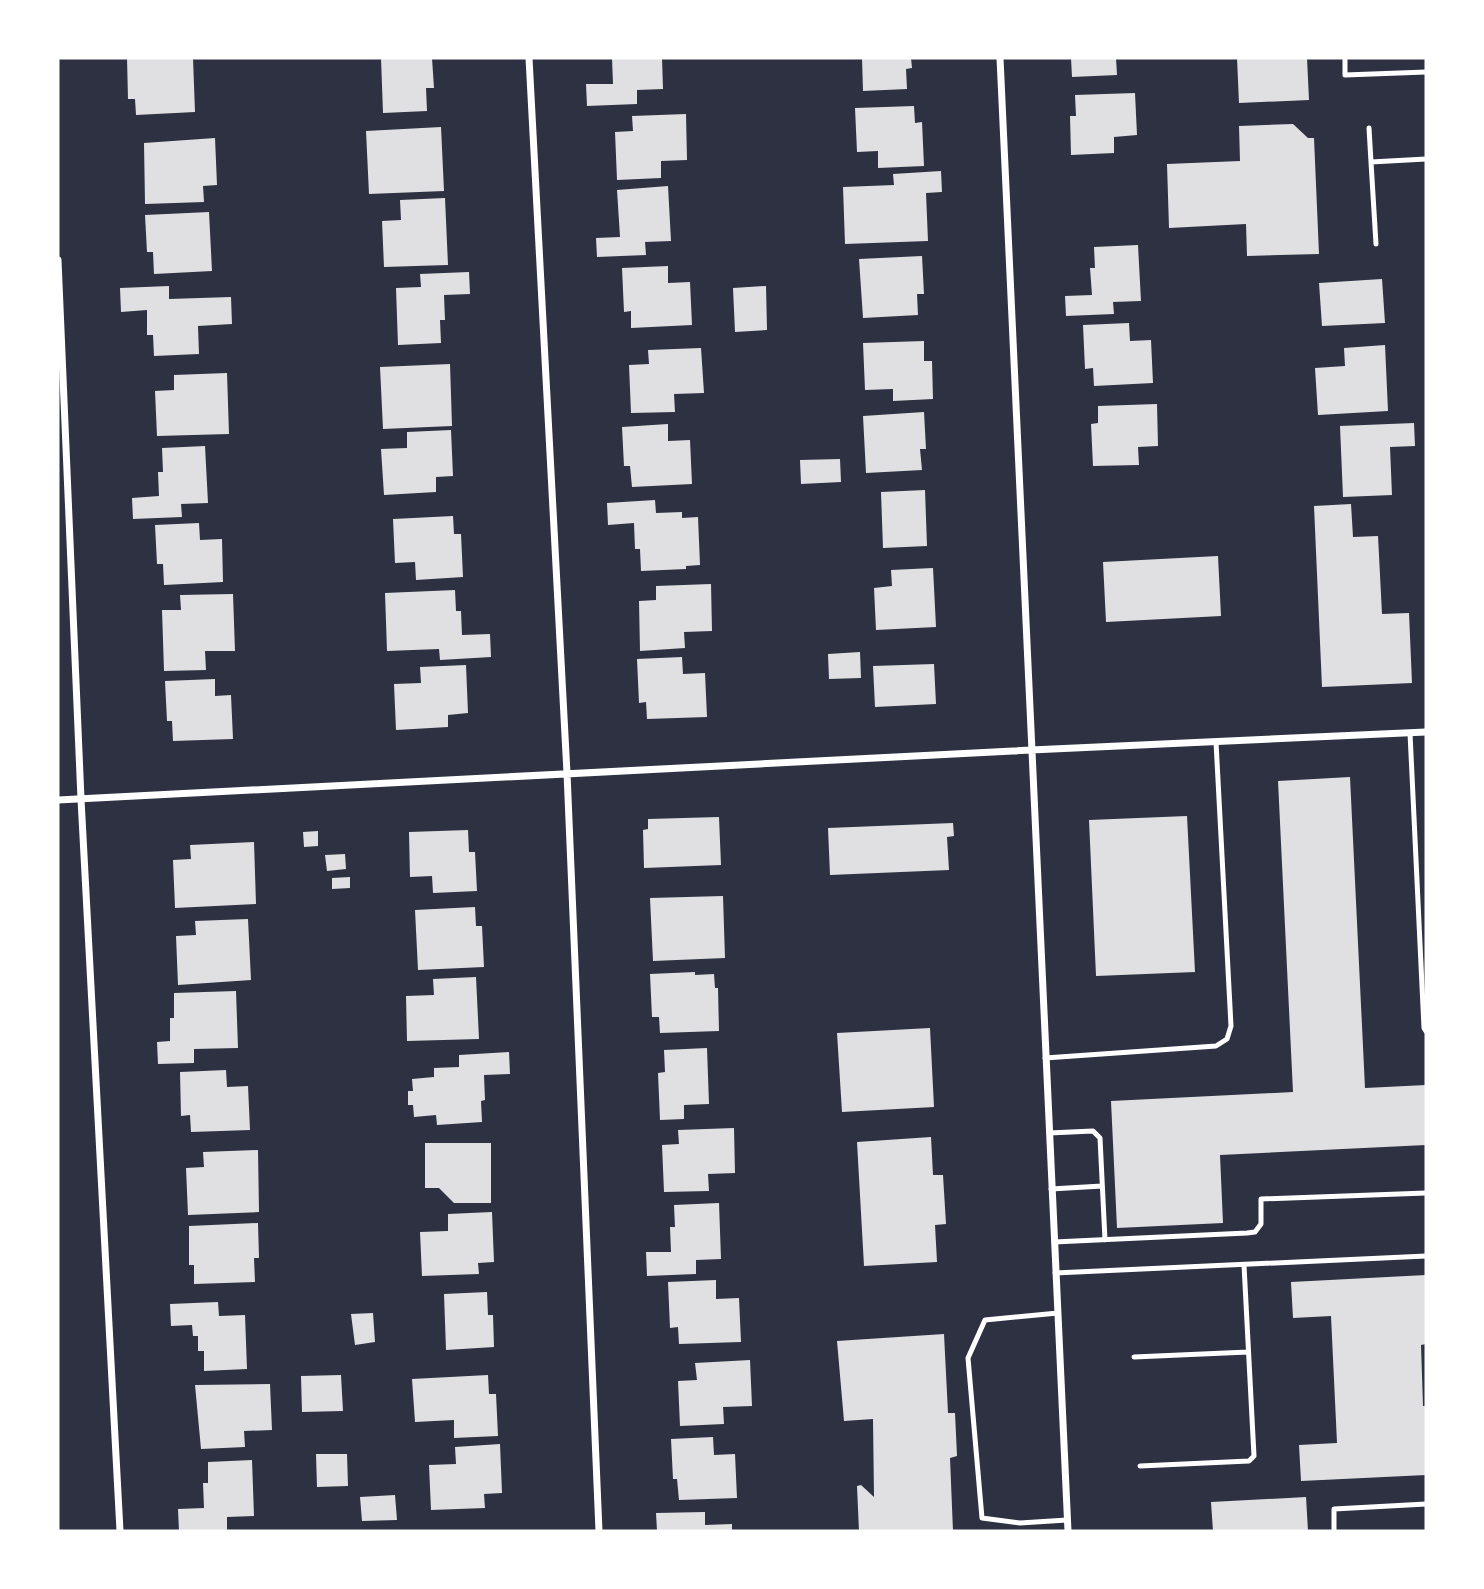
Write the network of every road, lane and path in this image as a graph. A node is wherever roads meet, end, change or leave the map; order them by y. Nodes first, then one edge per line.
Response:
1 (529, 58) edge
2 (1000, 58) edge
3 (1345, 58) edge
4 (1426, 72) edge
5 (1369, 128) dead end
6 (1426, 159) edge
7 (1371, 162) junction
8 (1376, 244) dead end
9 (58, 260) edge
10 (1426, 732) edge
11 (1410, 733) junction
12 (1216, 742) junction
13 (1031, 750) junction
14 (567, 773) junction
15 (81, 799) junction
16 (58, 800) edge
17 (1426, 1031) edge
18 (1045, 1058) junction
19 (1049, 1133) junction
20 (1102, 1186) junction
21 (1051, 1189) junction
22 (1426, 1193) edge
23 (1105, 1240) junction
24 (1053, 1242) junction
25 (1426, 1256) edge
26 (1244, 1265) junction
27 (1055, 1273) junction
28 (1058, 1313) junction
29 (1248, 1352) junction
30 (1134, 1357) dead end
31 (1140, 1466) dead end
32 (1426, 1504) edge
33 (1067, 1520) junction
34 (120, 1531) edge
35 (600, 1531) edge
36 (1068, 1531) edge
37 (1334, 1531) edge

1 - 14 street
2 - 13 street
3 - 4 lane
5 - 7 lane
6 - 7 lane
7 - 8 lane
9 - 15 street
10 - 11 street
11 - 12 street
11 - 17 lane
12 - 13 street
12 - 18 lane
13 - 14 street
13 - 18 street
14 - 15 street
14 - 35 street
15 - 16 street
15 - 34 street
18 - 19 street
19 - 20 lane
19 - 21 street
20 - 21 lane
20 - 23 lane
21 - 24 street
22 - 23 lane
23 - 24 lane
24 - 27 street
25 - 26 lane
26 - 27 lane
26 - 29 lane
27 - 28 street
28 - 33 street
28 - 33 lane
29 - 30 lane
29 - 31 lane
32 - 37 lane
33 - 36 street

